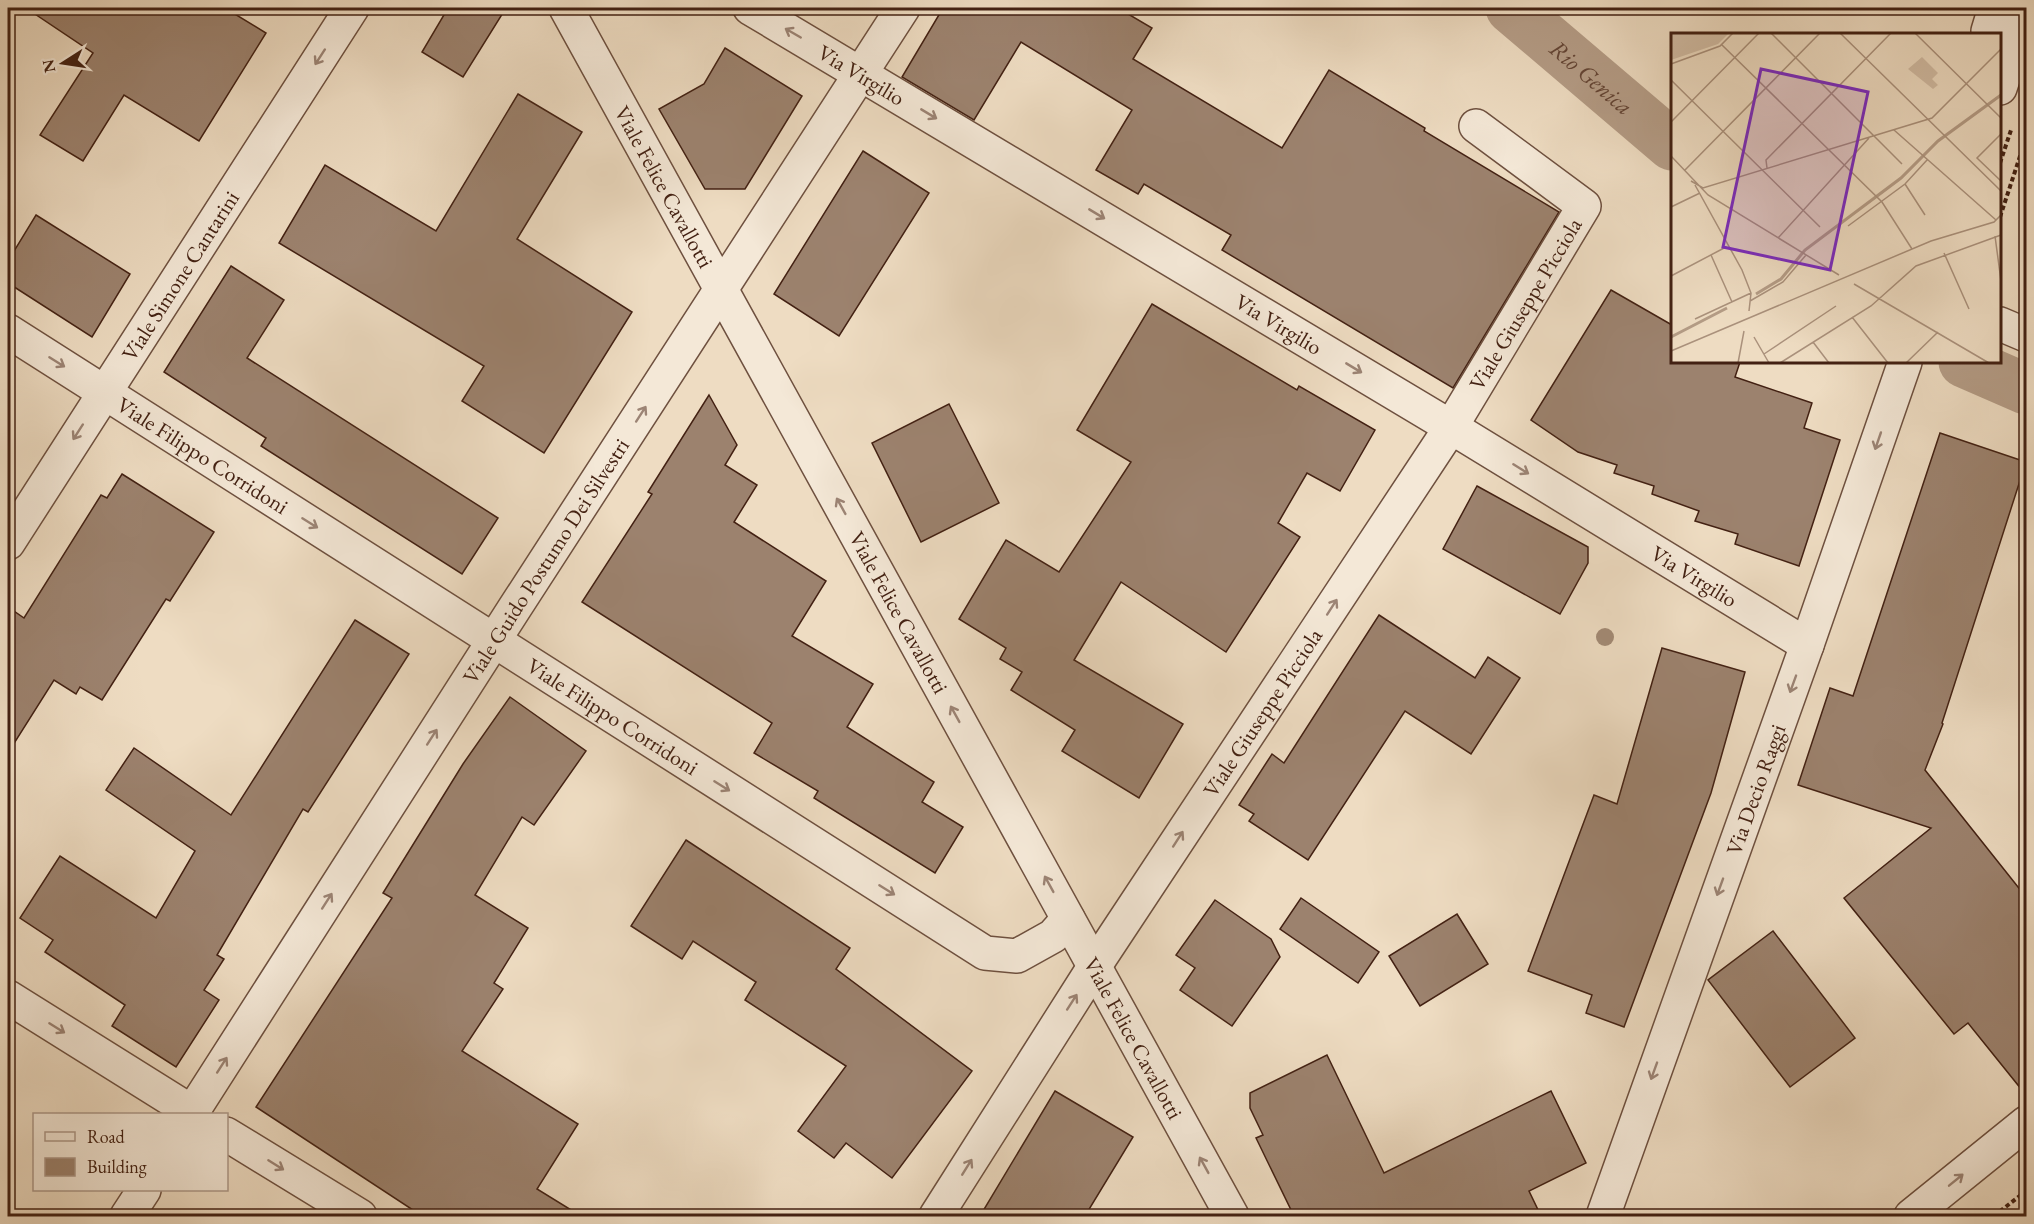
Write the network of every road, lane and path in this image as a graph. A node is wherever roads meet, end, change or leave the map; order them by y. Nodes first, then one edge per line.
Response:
1 (352, 8) edge
2 (566, 8) edge
3 (750, 8) edge
4 (903, 8) edge
5 (2026, 9) edge
6 (861, 73) junction
7 (2001, 85) edge
8 (1476, 126) dead end
9 (2026, 138) edge
10 (2001, 214) edge
11 (722, 290) junction
12 (2001, 324) edge
13 (8, 331) edge
14 (2026, 335) edge
15 (1901, 373) edge
16 (104, 392) junction
17 (1451, 427) junction
18 (8, 543) edge
19 (494, 640) junction
20 (1807, 645) junction
21 (1068, 920) junction
22 (1094, 967) junction
23 (8, 997) edge
24 (190, 1113) edge
25 (193, 1113) edge
26 (2026, 1123) edge
27 (228, 1135) edge
28 (143, 1191) edge
29 (2026, 1191) edge
30 (127, 1216) edge
31 (360, 1216) edge
32 (936, 1216) edge
33 (1232, 1216) edge
34 (1603, 1216) edge
35 (1911, 1216) edge
36 (1994, 1216) edge

1 -> 16 street, Viale Simone Cantarini
2 - 11 street, Viale Felice Cavallotti
6 -> 3 street, Via Virgilio
4 - 6 street, Viale Guido Postumo Dei Silvestri
5 - 7 street
6 - 11 street, Viale Guido Postumo Dei Silvestri
6 -> 17 street, Via Virgilio
8 - 17 street, Viale Giuseppe Picciola
9 - 10 path
19 -> 11 street, Viale Guido Postumo Dei Silvestri
21 -> 11 street, Viale Felice Cavallotti
12 - 14 street
13 -> 16 street, Viale Filippo Corridoni
15 -> 20 street, Via Decio Raggi
16 -> 18 street, Viale Simone Cantarini
16 -> 19 street, Viale Filippo Corridoni
17 -> 20 street, Via Virgilio
22 -> 17 street, Viale Giuseppe Picciola
19 -> 21 street, Viale Filippo Corridoni
25 -> 19 street, Viale Guido Postumo Dei Silvestri
20 -> 34 street, Via Decio Raggi
21 - 22 street, Viale Felice Cavallotti
32 -> 22 street, Viale Giuseppe Picciola
33 -> 22 street, Viale Felice Cavallotti
23 -> 24 street
35 -> 26 street
27 -> 31 street
28 - 30 street
29 - 36 path

